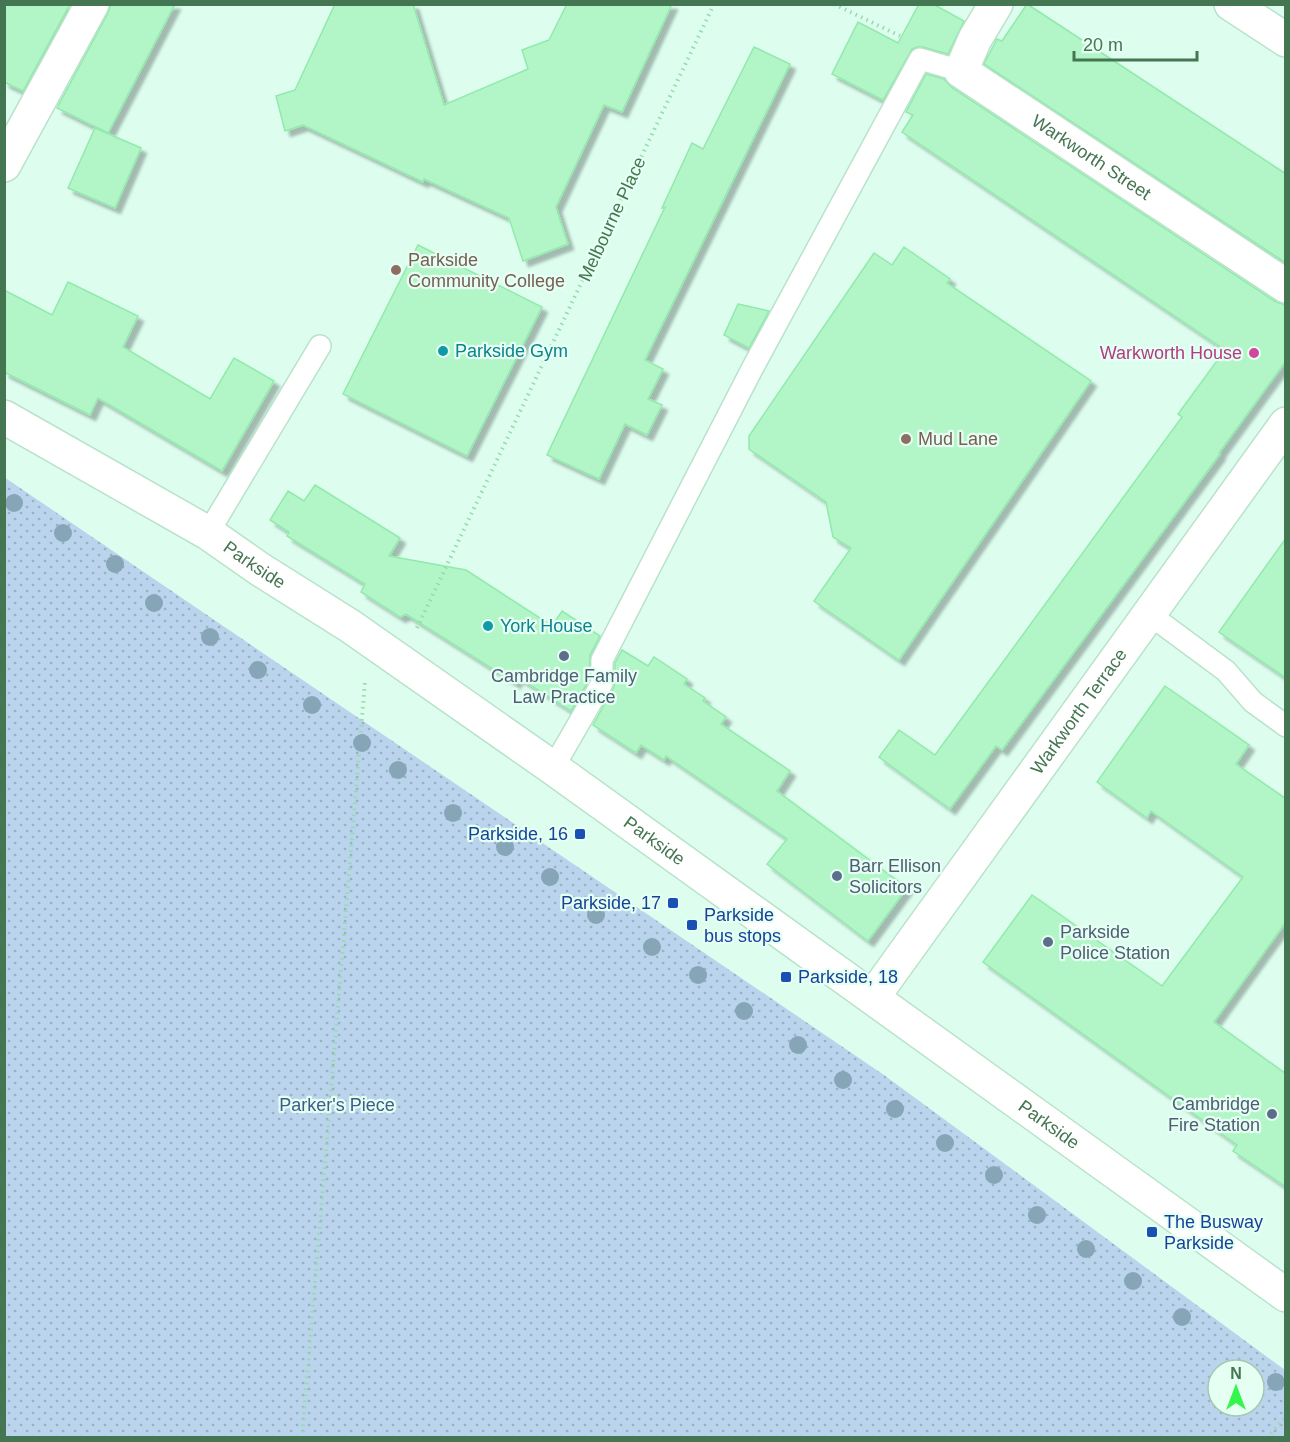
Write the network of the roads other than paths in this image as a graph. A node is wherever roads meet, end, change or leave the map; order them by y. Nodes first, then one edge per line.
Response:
1 (92, 4) edge
2 (996, 4) edge
3 (1231, 4) edge
4 (1286, 40) edge
5 (961, 71) junction
6 (4, 165) edge
7 (1286, 286) edge
8 (320, 346) dead end
9 (4, 417) edge
10 (1286, 424) edge
11 (208, 533) junction
12 (1149, 614) junction
13 (1286, 726) edge
14 (553, 768) junction
15 (873, 997) junction
16 (1286, 1295) edge

1 - 6 street
2 - 5 street
3 - 4 street
5 - 7 street, Warkworth Street
5 - 14 lane
8 - 11 lane
9 - 11 street, Parkside
10 - 12 street, Warkworth Terrace
11 - 14 street, Parkside
12 - 13 lane
12 - 15 street, Warkworth Terrace
14 - 15 street, Parkside
15 - 16 street, Parkside

